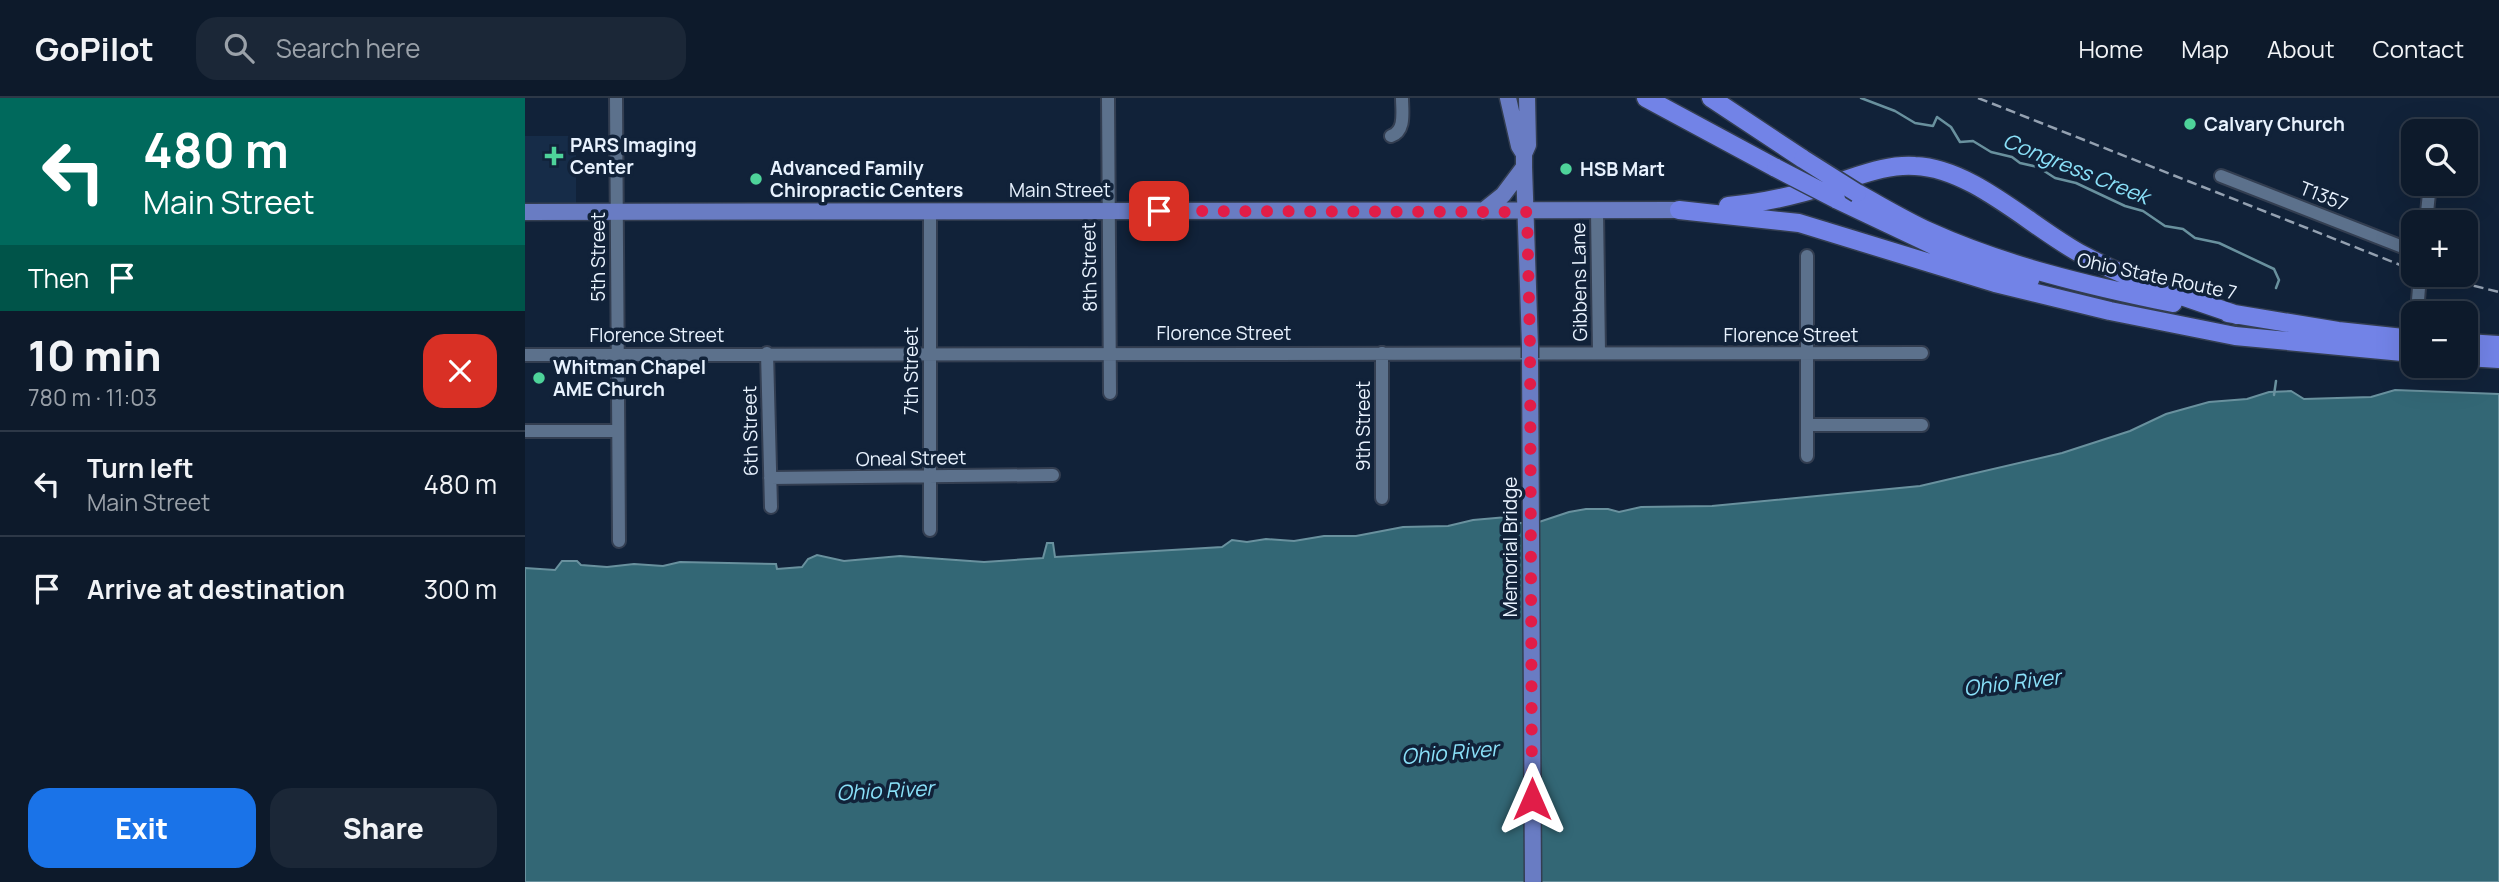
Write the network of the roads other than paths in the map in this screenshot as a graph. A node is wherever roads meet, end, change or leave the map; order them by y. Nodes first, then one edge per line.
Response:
1 (616, 98) edge
2 (1108, 98) edge
3 (1402, 98) edge
4 (1507, 98) edge
5 (1527, 98) edge
6 (1646, 98) edge
7 (1711, 98) edge
8 (1391, 136) dead end
9 (1524, 160) junction
10 (2221, 176) dead end
11 (1679, 210) junction
12 (1108, 211) junction
13 (1483, 211) junction
14 (1597, 211) junction
15 (525, 212) edge
16 (617, 212) junction
17 (930, 212) junction
18 (1527, 212) junction
19 (2401, 246) edge
20 (1807, 256) dead end
21 (2237, 315) junction
22 (2401, 338) edge
23 (2324, 344) junction
24 (2478, 344) edge
25 (2499, 345) edge
26 (1108, 352) junction
27 (2401, 352) edge
28 (930, 353) junction
29 (1383, 353) junction
30 (1599, 353) junction
31 (1922, 353) dead end
32 (618, 354) junction
33 (767, 354) junction
34 (1807, 354) junction
35 (525, 355) edge
36 (2478, 358) edge
37 (2499, 359) edge
38 (1109, 393) dead end
39 (1807, 425) junction
40 (1922, 425) dead end
41 (525, 430) edge
42 (618, 431) junction
43 (1807, 456) dead end
44 (1053, 475) dead end
45 (770, 478) junction
46 (930, 478) junction
47 (1382, 498) dead end
48 (771, 508) dead end
49 (930, 530) dead end
50 (619, 541) dead end
51 (1533, 882) edge

1 - 16 street, 5th Street
2 - 12 street, 8th Street
3 - 8 street
4 - 9 main road
5 - 9 main road
6 - 23 highway, bridge
7 - 21 highway, Ohio State Route 7, bridge
9 - 13 main road
9 - 18 main road, Memorial Bridge
10 - 19 street, T1357
11 - 14 main road, Main Street
11 - 21 highway
11 - 23 highway
12 - 13 main road, Main Street
12 - 17 main road, Main Street
12 - 26 street, 8th Street
13 - 18 main road, Main Street
14 - 18 main road, Main Street
14 - 30 street, Gibbens Lane
15 - 16 main road, Main Street
16 - 17 main road, Main Street
16 - 32 street, 5th Street
17 - 28 street, 7th Street
18 - 51 main road, Memorial Bridge
20 - 34 street
21 - 22 highway, Ohio State Route 7
23 - 27 highway
24 - 25 highway
26 - 28 street, Florence Street
26 - 29 street, Florence Street
26 - 38 street, 8th Street
28 - 33 street, Florence Street
28 - 46 street, 7th Street
29 - 30 street, Florence Street
29 - 47 street, 9th Street
30 - 34 street, Florence Street
31 - 34 street, Florence Street
32 - 33 street, Florence Street
32 - 35 street, Florence Street
32 - 42 street, 5th Street
33 - 45 street, 6th Street
34 - 39 street
36 - 37 highway
39 - 40 street
39 - 43 street
41 - 42 street
42 - 50 street, 5th Street
44 - 46 street, Oneal Street
45 - 46 street, Oneal Street
45 - 48 street, 6th Street
46 - 49 street, 7th Street

